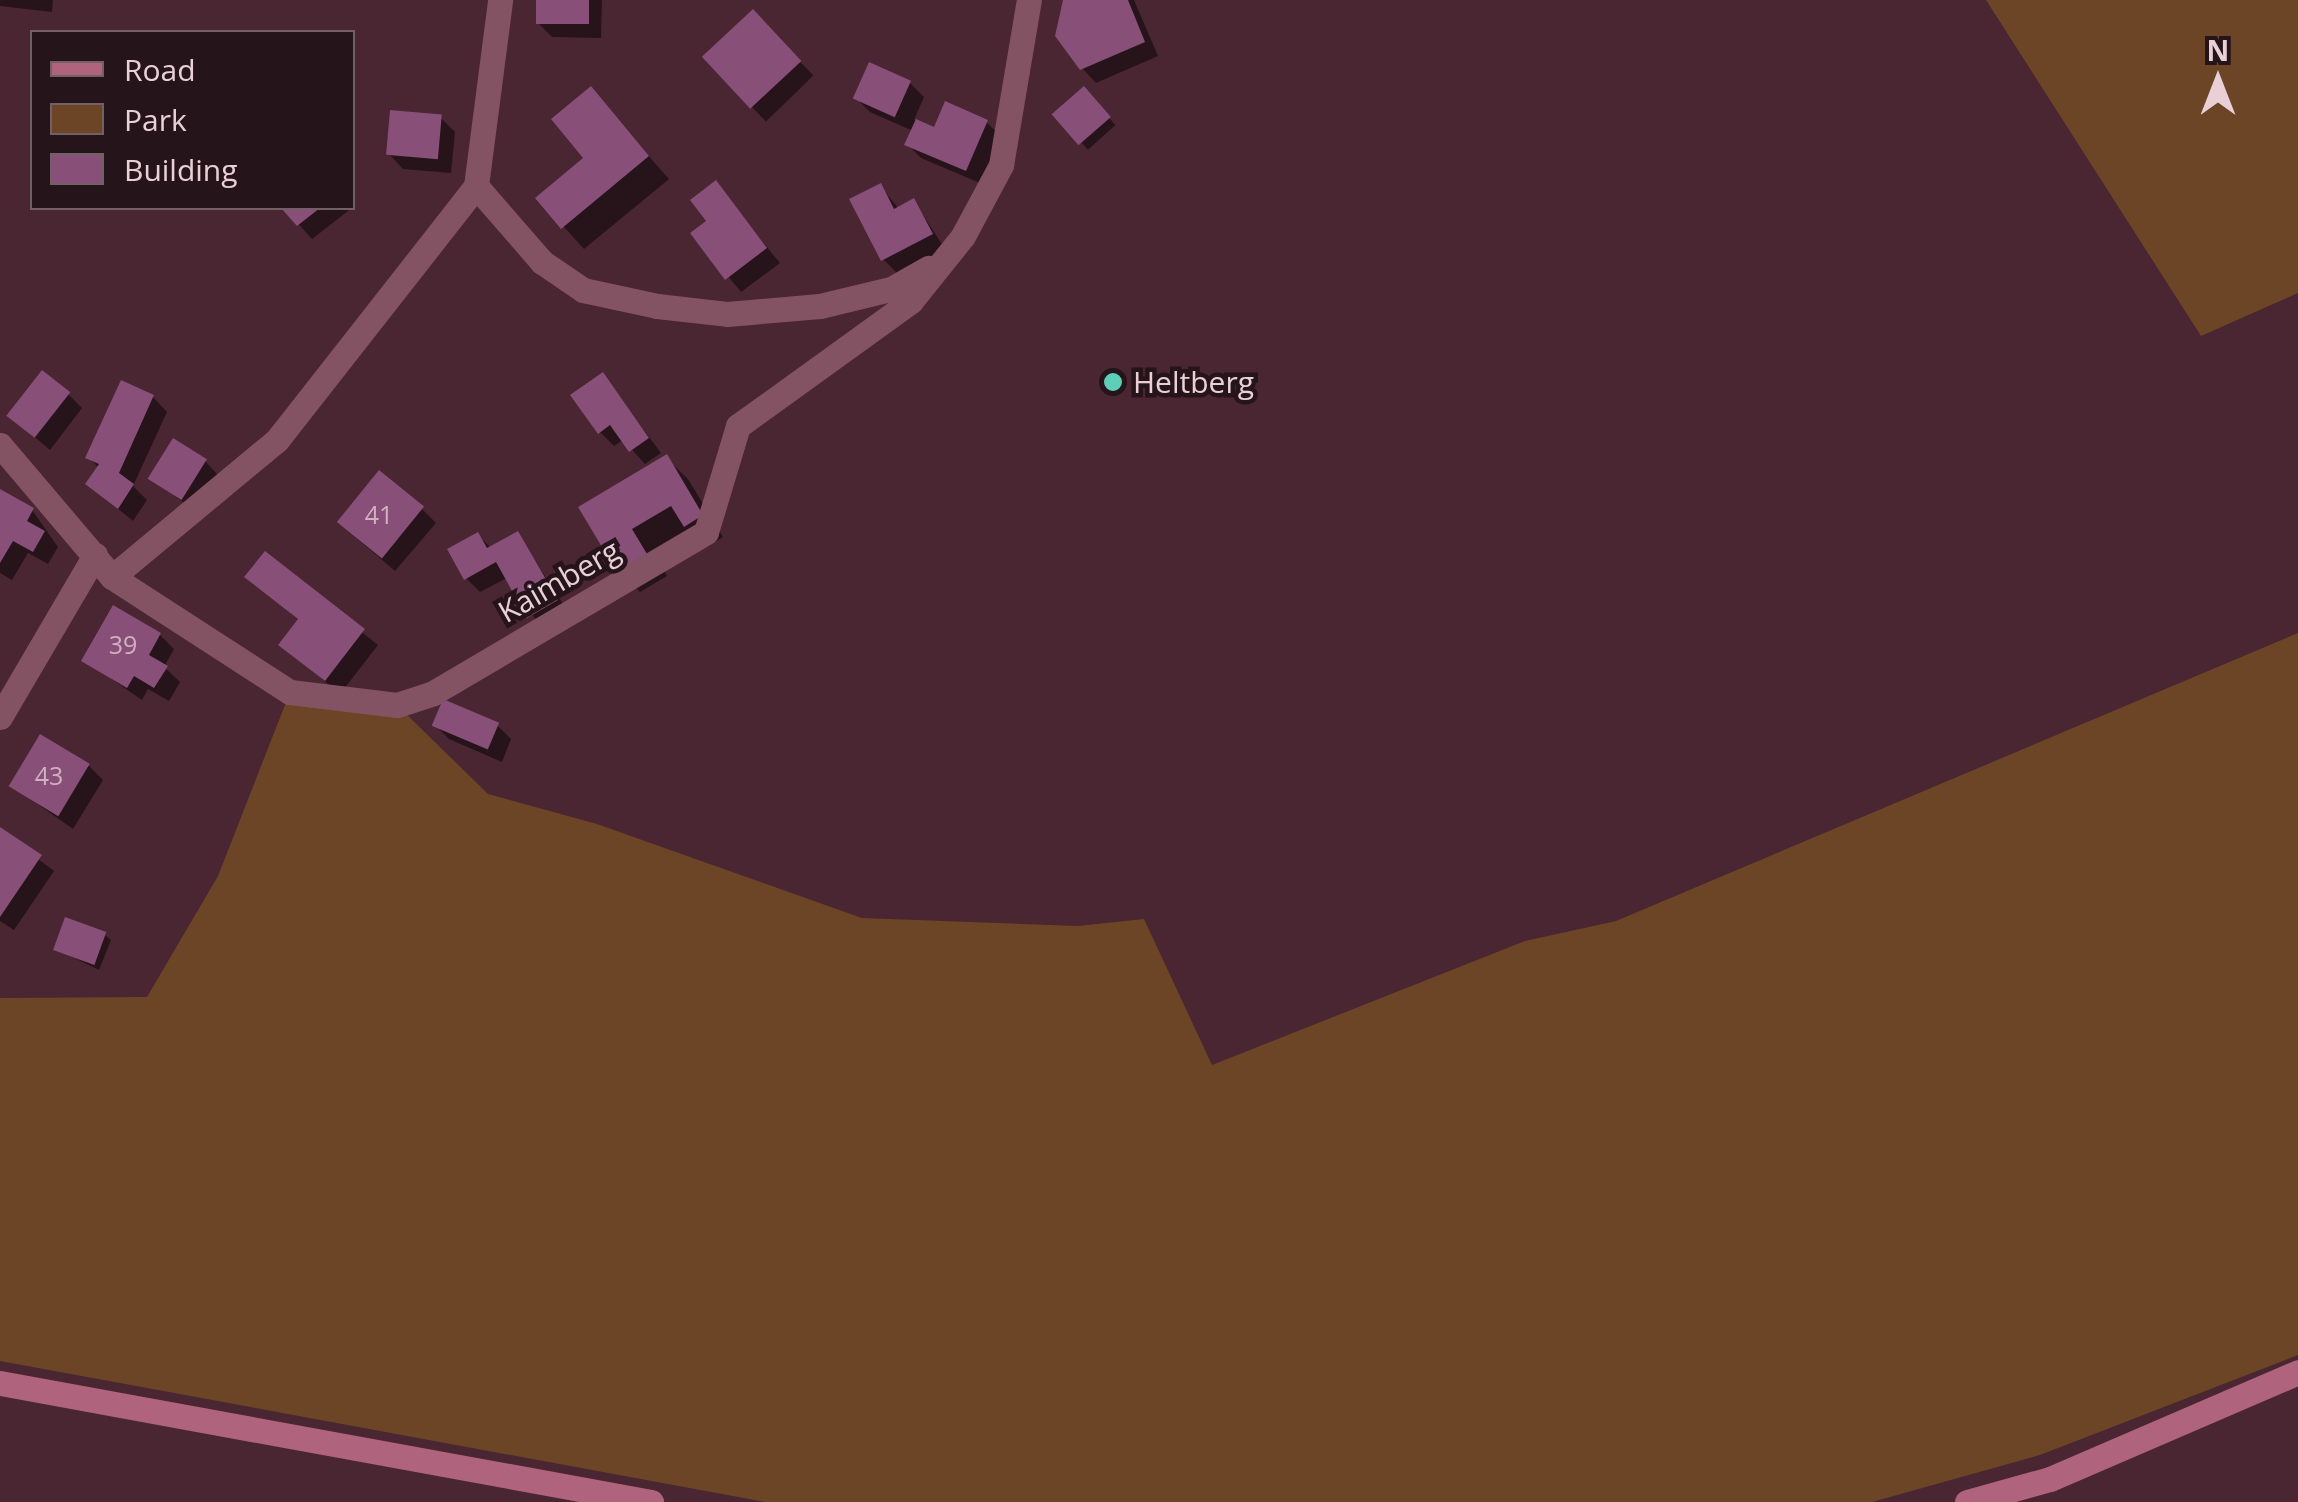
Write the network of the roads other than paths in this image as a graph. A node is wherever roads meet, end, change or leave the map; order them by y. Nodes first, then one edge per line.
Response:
1 (500, 0) edge
2 (1029, 0) edge
3 (476, 186) junction
4 (936, 264) junction
5 (0, 444) edge
6 (95, 555) junction
7 (112, 577) junction
8 (0, 716) edge
9 (2298, 1372) edge
10 (0, 1382) edge
11 (651, 1502) edge
12 (1967, 1502) edge

1 - 3 street
2 - 4 street, Kaimberg
3 - 4 street, Kaimberg
3 - 7 street
4 - 7 street, Kaimberg
5 - 6 street, Kaimberg
6 - 7 street, Kaimberg
6 - 8 street
9 - 12 main road
10 - 11 main road

